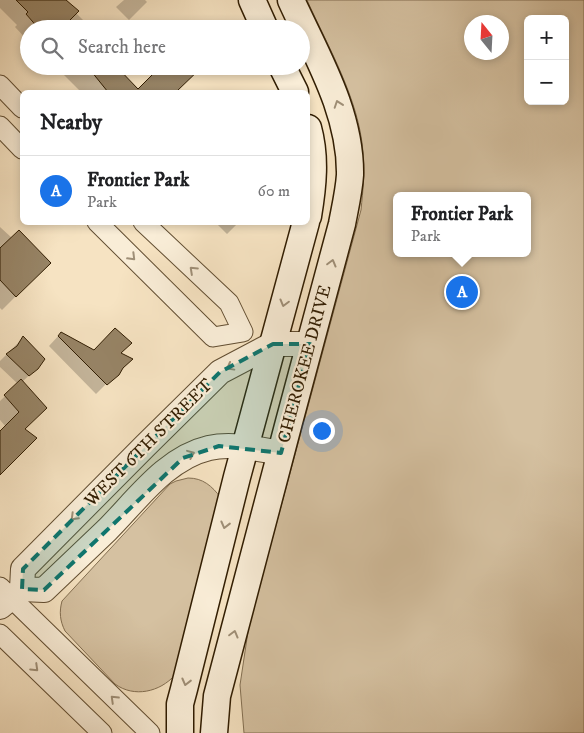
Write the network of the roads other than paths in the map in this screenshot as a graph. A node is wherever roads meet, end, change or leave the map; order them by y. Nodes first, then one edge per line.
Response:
1 (252, 0) edge
2 (291, 0) edge
3 (261, 20) edge
4 (300, 20) edge
5 (310, 42) edge
6 (286, 75) edge
7 (0, 85) edge
8 (294, 90) edge
9 (20, 106) edge
10 (0, 126) edge
11 (310, 138) edge
12 (20, 147) edge
13 (310, 202) edge
14 (101, 225) edge
15 (146, 225) edge
16 (305, 225) edge
17 (243, 332) junction
18 (273, 344) junction
19 (310, 344) junction
20 (245, 448) junction
21 (281, 453) junction
22 (8, 595) edge
23 (0, 634) edge
24 (102, 733) edge
25 (150, 733) edge
26 (180, 733) edge
27 (214, 733) edge

1 - 3 main road
4 -> 2 main road, CHEROKEE DRIVE
19 -> 5 main road, CHEROKEE DRIVE
6 - 8 main road
7 - 9 street
10 - 12 street
11 - 13 main road
14 -> 17 street
17 -> 15 street
16 -> 18 main road, CHEROKEE DRIVE
17 - 18 street
18 - 19 street, WEST 6TH STREET
18 - 20 main road, CHEROKEE DRIVE
18 -> 22 street, WEST 6TH STREET
19 - 21 main road, CHEROKEE DRIVE
20 - 21 street, WEST 6TH STREET
22 -> 20 street, WEST 6TH STREET
20 -> 26 main road, CHEROKEE DRIVE
27 -> 21 main road, CHEROKEE DRIVE
25 -> 22 street
23 -> 24 street

